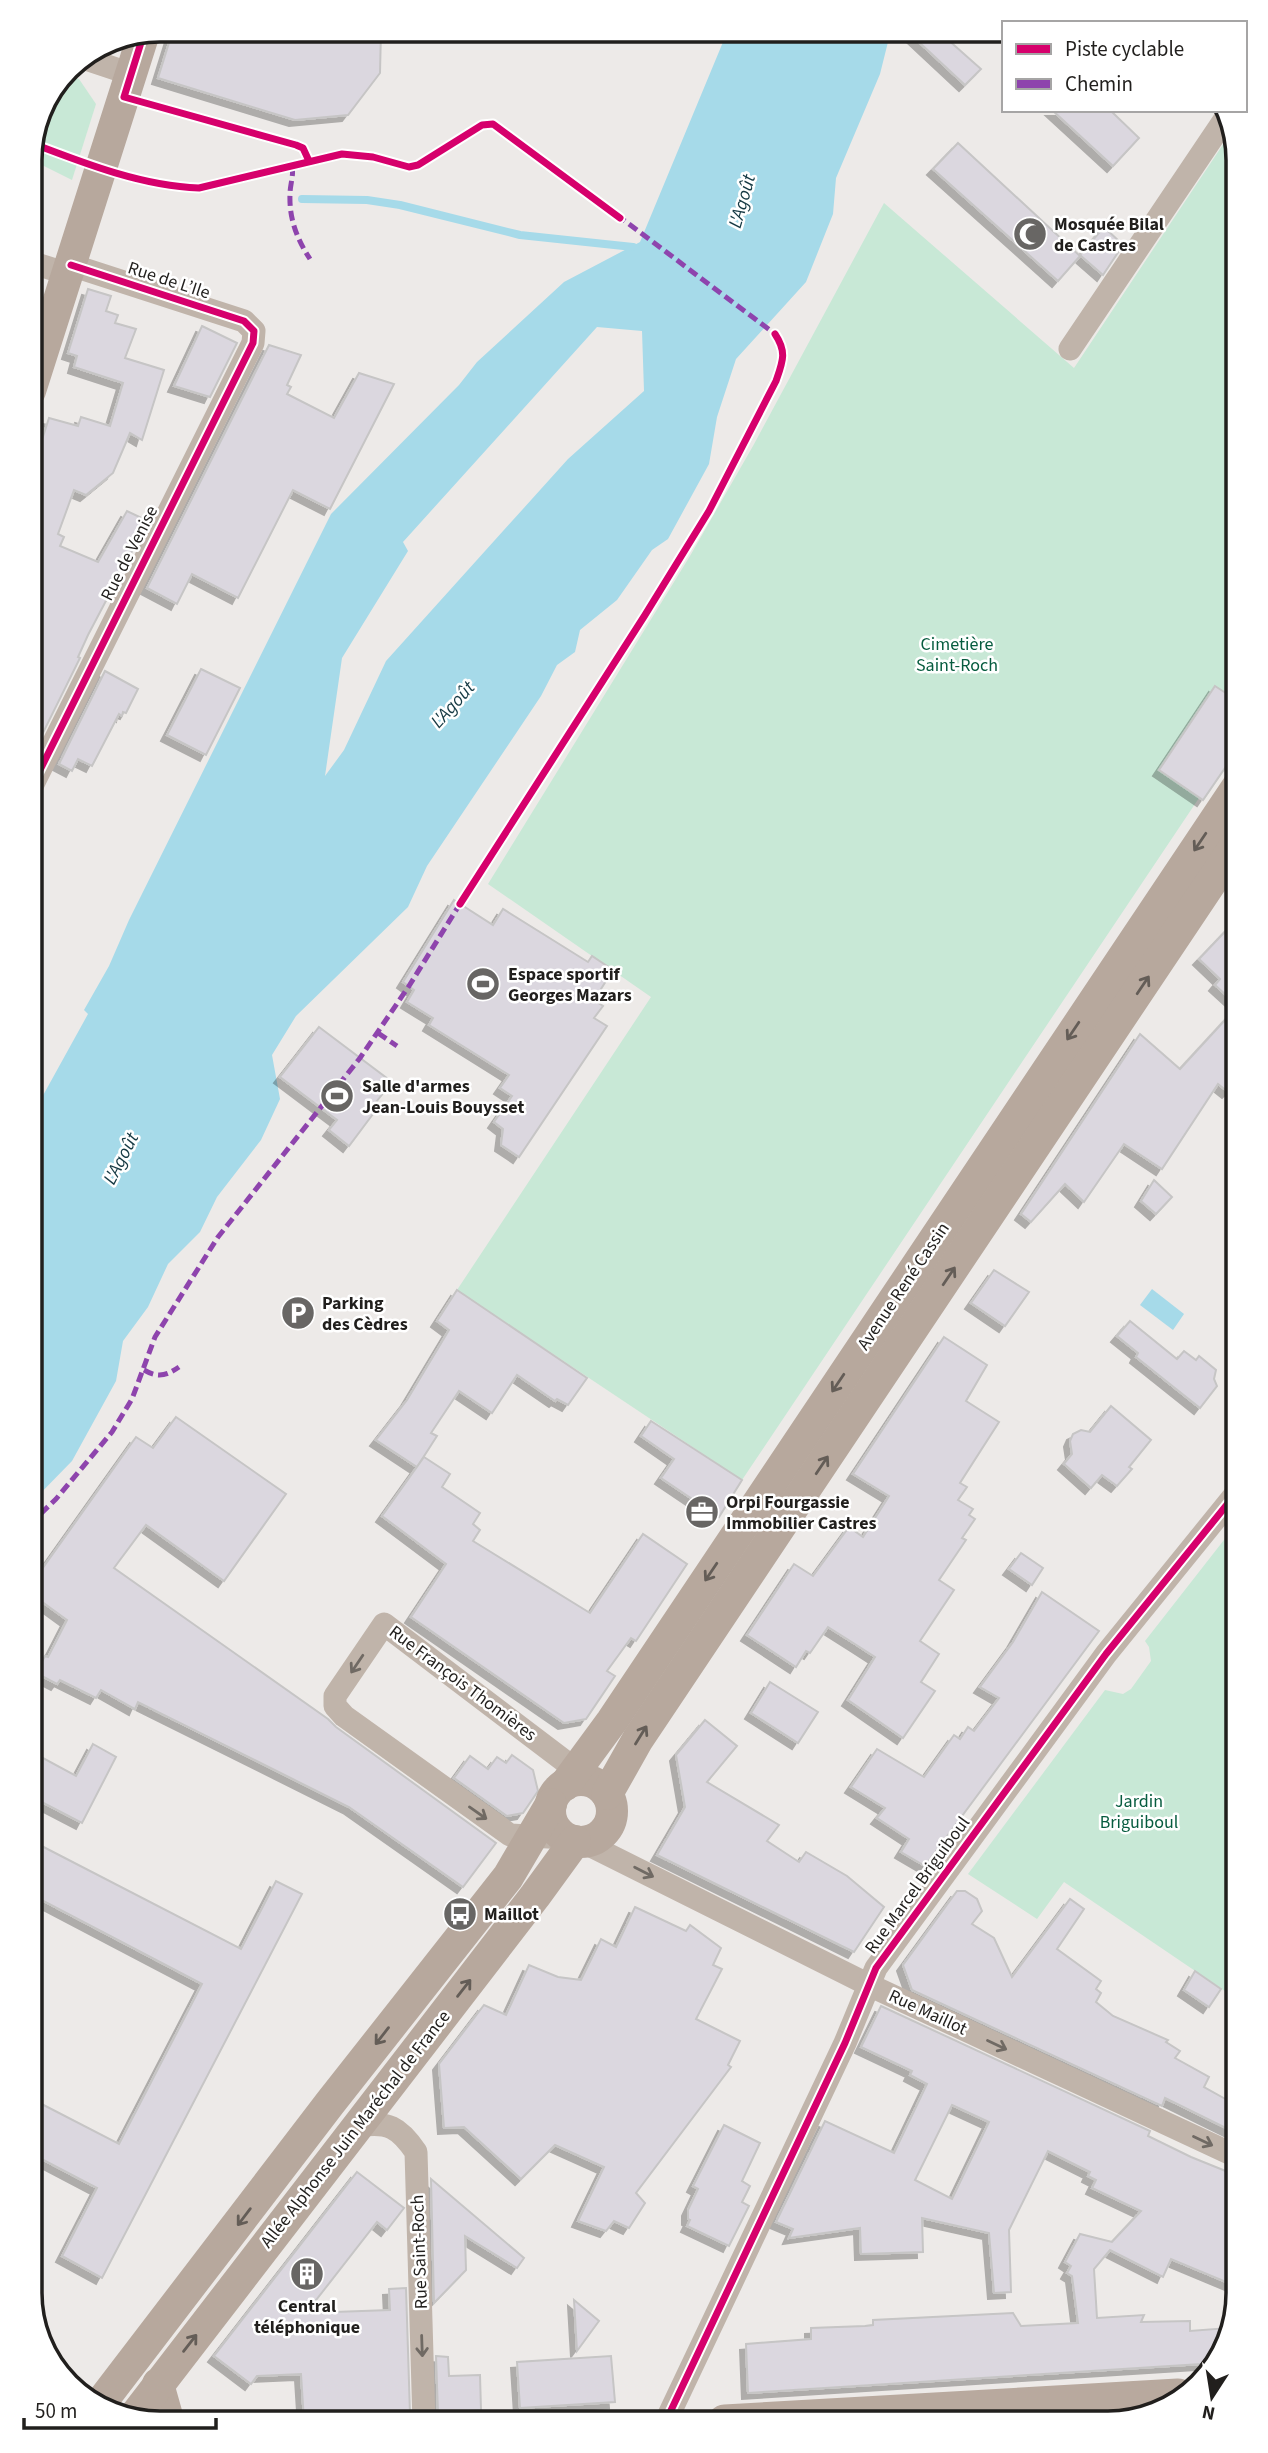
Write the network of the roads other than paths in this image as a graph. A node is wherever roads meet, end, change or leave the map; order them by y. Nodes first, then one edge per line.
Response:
1 (141, 44) edge
2 (95, 62) edge
3 (131, 75) junction
4 (1220, 126) edge
5 (42, 264) edge
6 (69, 270) junction
7 (254, 331) joint
8 (1070, 349) dead end
9 (42, 354) edge
10 (42, 766) edge
11 (1226, 804) edge
12 (1226, 860) edge
13 (1051, 1066) junction
14 (1077, 1083) junction
15 (1226, 1506) edge
16 (578, 1787) junction
17 (521, 1836) junction
18 (575, 1840) junction
19 (869, 1985) junction
20 (358, 2126) junction
21 (1226, 2151) edge
22 (158, 2384) junction
23 (106, 2398) edge
24 (1160, 2398) edge
25 (140, 2409) edge
26 (166, 2411) edge
27 (424, 2411) edge
28 (671, 2411) edge
29 (934, 2411) edge

1 - 3 main road
2 - 3 street
3 - 6 main road
4 - 8 street
5 - 6 street, Rue de L’Ile
6 - 7 street, Rue de L’Ile
6 - 9 main road
7 - 10 street, Rue de Venise
11 -> 13 main road, Avenue René Cassin
14 -> 12 main road, Avenue René Cassin
13 - 14 main road
13 -> 16 main road, Avenue René Cassin
16 -> 14 main road, Avenue René Cassin
15 - 19 street, Rue Marcel Briguiboul
16 - 17 main road, Allée Alphonse Juin Maréchal de France
16 -> 17 street, Rue François Thomières
16 - 18 main road
16 - 18 main road
17 - 18 street
17 -> 23 main road, Allée Alphonse Juin Maréchal de France
18 -> 19 street, Rue Maillot
20 -> 18 main road, Allée Alphonse Juin Maréchal de France
19 -> 21 street, Rue Maillot
19 - 28 street, Rue Marcel Briguiboul
22 -> 20 main road, Allée Alphonse Juin Maréchal de France
20 -> 27 street, Rue Saint-Roch
22 - 25 main road, Allée Alphonse Juin Maréchal de France
22 - 26 main road
24 - 29 main road

